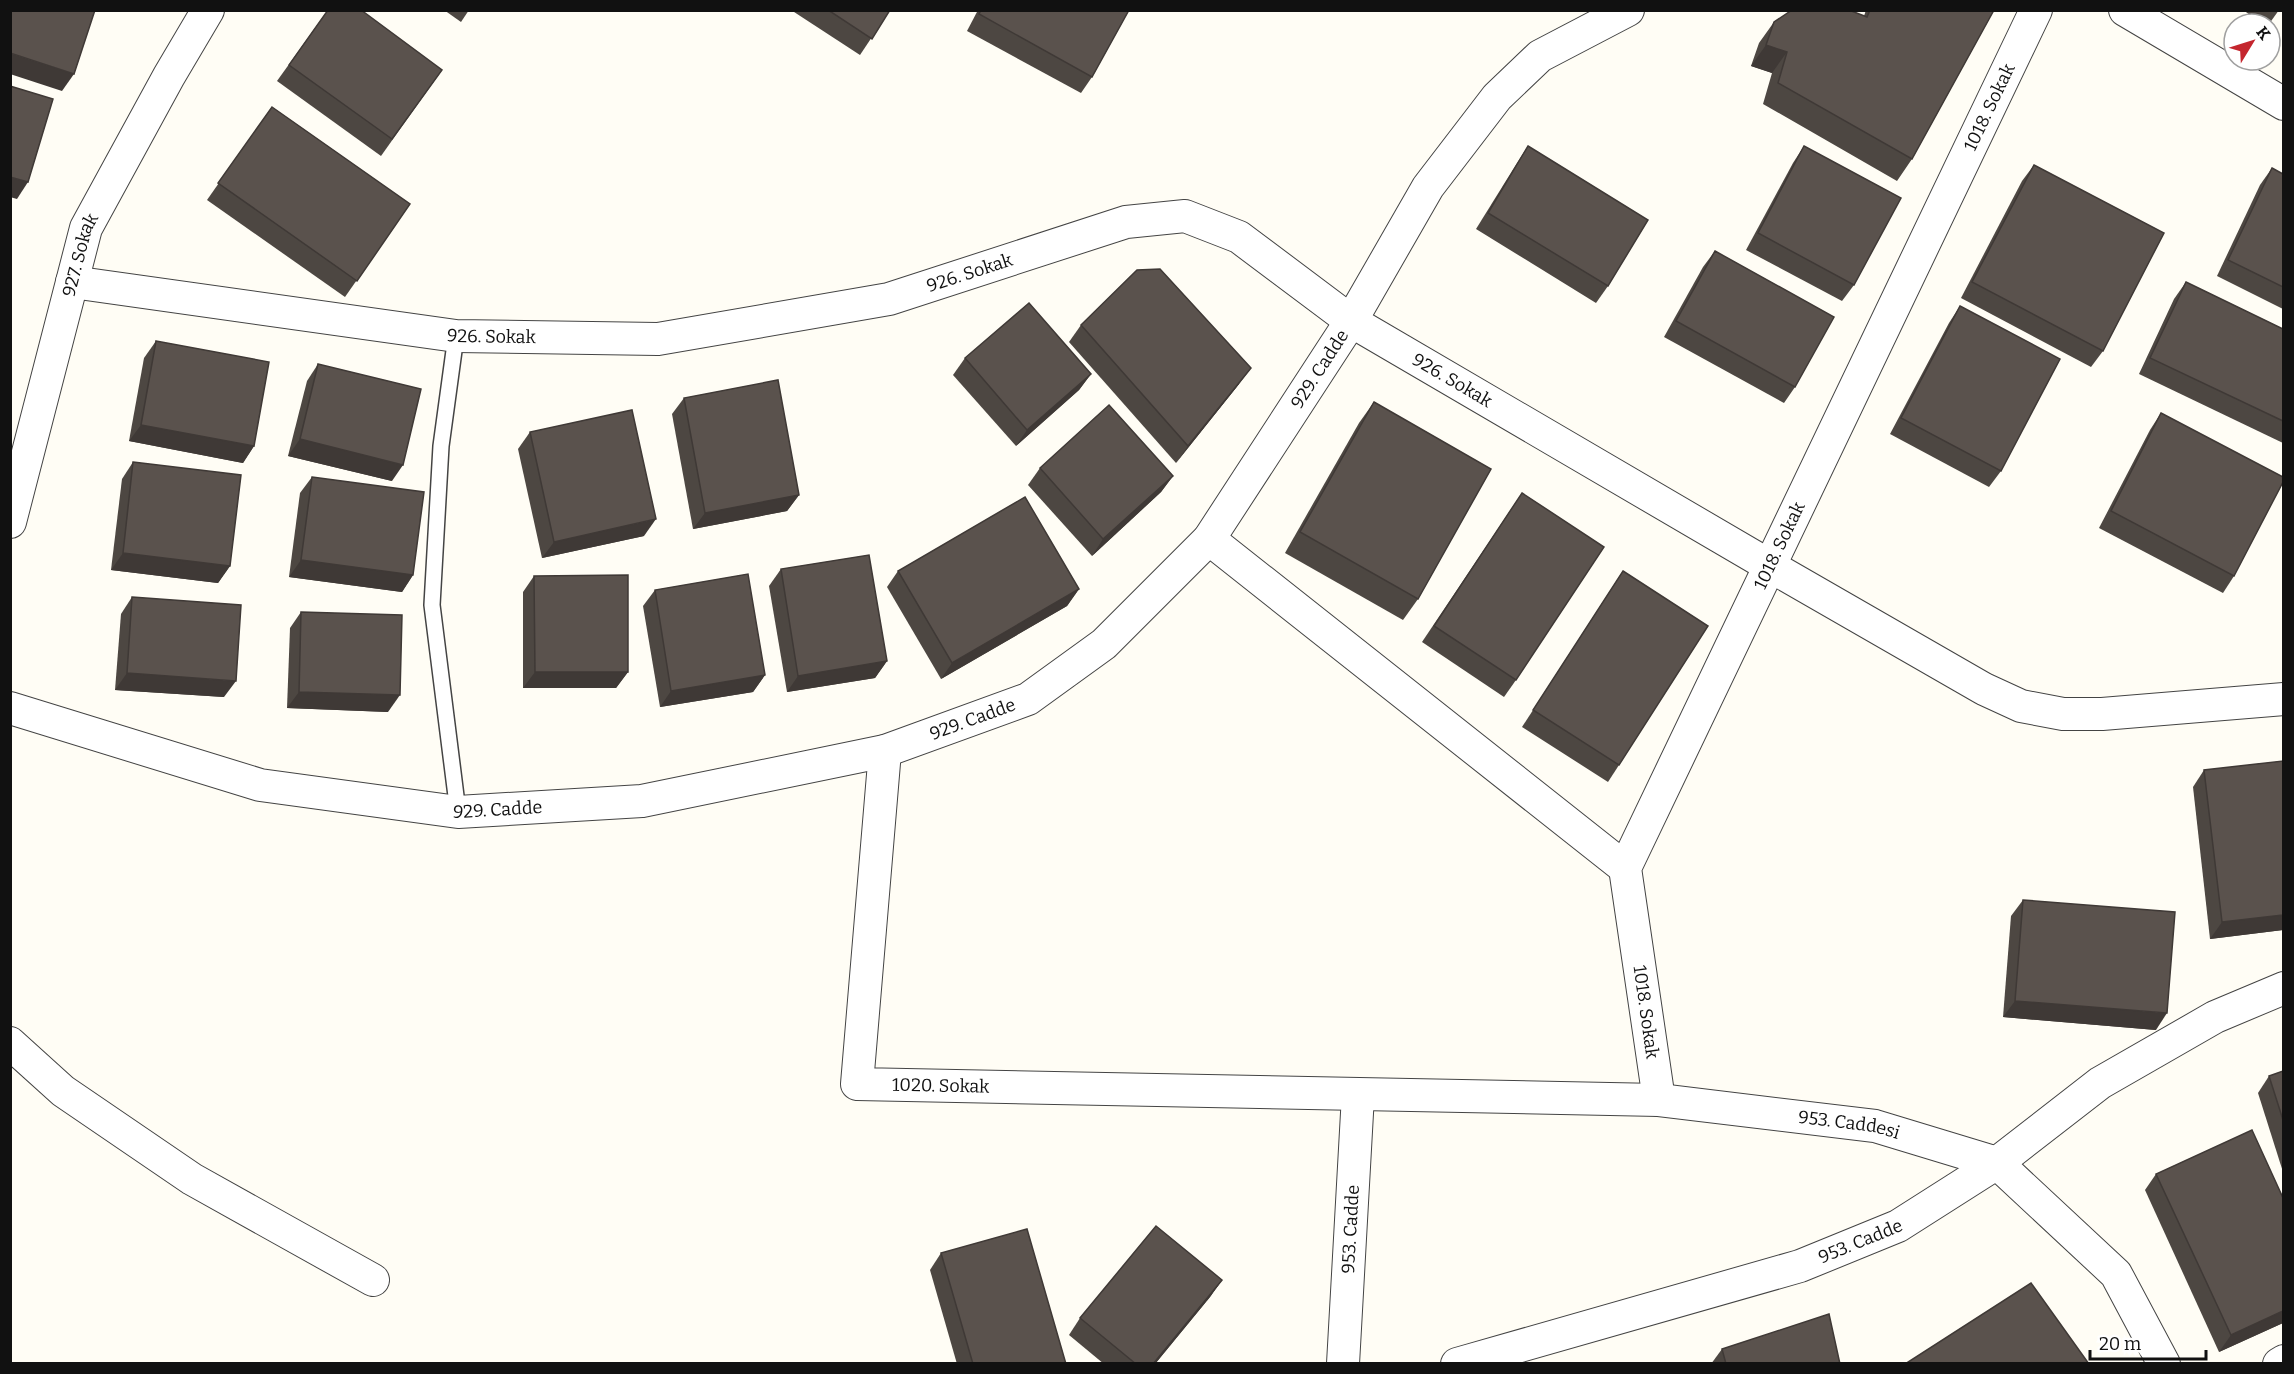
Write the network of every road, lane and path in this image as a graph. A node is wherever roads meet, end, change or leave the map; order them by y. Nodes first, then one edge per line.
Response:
1 (208, 10) edge
2 (1628, 10) edge
3 (2036, 10) edge
4 (2125, 10) edge
5 (2283, 104) edge
6 (72, 282) junction
7 (1350, 321) junction
8 (456, 336) junction
9 (10, 522) edge
10 (1209, 539) junction
11 (1770, 566) junction
12 (2283, 699) edge
13 (10, 708) edge
14 (885, 752) junction
15 (458, 812) junction
16 (1624, 868) junction
17 (2283, 988) edge
18 (10, 1043) edge
19 (1358, 1095) junction
20 (1659, 1100) junction
21 (1997, 1163) junction
22 (373, 1280) dead end
23 (1476, 1361) edge
24 (2283, 1361) edge
25 (1343, 1364) edge
26 (2164, 1364) edge
27 (2279, 1364) edge

1 - 6 street, 927. Sokak
2 - 7 street, 929. Cadde
3 - 11 street, 1018. Sokak
4 - 5 street
6 - 8 street, 926. Sokak
6 - 9 street, 927. Sokak
7 - 8 street, 926. Sokak
7 - 10 street, 929. Cadde
7 - 11 street, 926. Sokak
8 - 15 lane
10 - 14 street, 929. Cadde
10 - 16 street
11 - 12 street, 926. Sokak
11 - 16 street, 1018. Sokak
13 - 15 street, 929. Cadde
14 - 15 street, 929. Cadde
14 - 19 street, 1020. Sokak
16 - 20 street, 1018. Sokak
17 - 21 street
18 - 22 street
19 - 20 street, 953. Caddesi
19 - 25 street, 953. Cadde
20 - 21 street, 953. Caddesi
21 - 23 street, 953. Cadde
21 - 26 street
24 - 27 street

